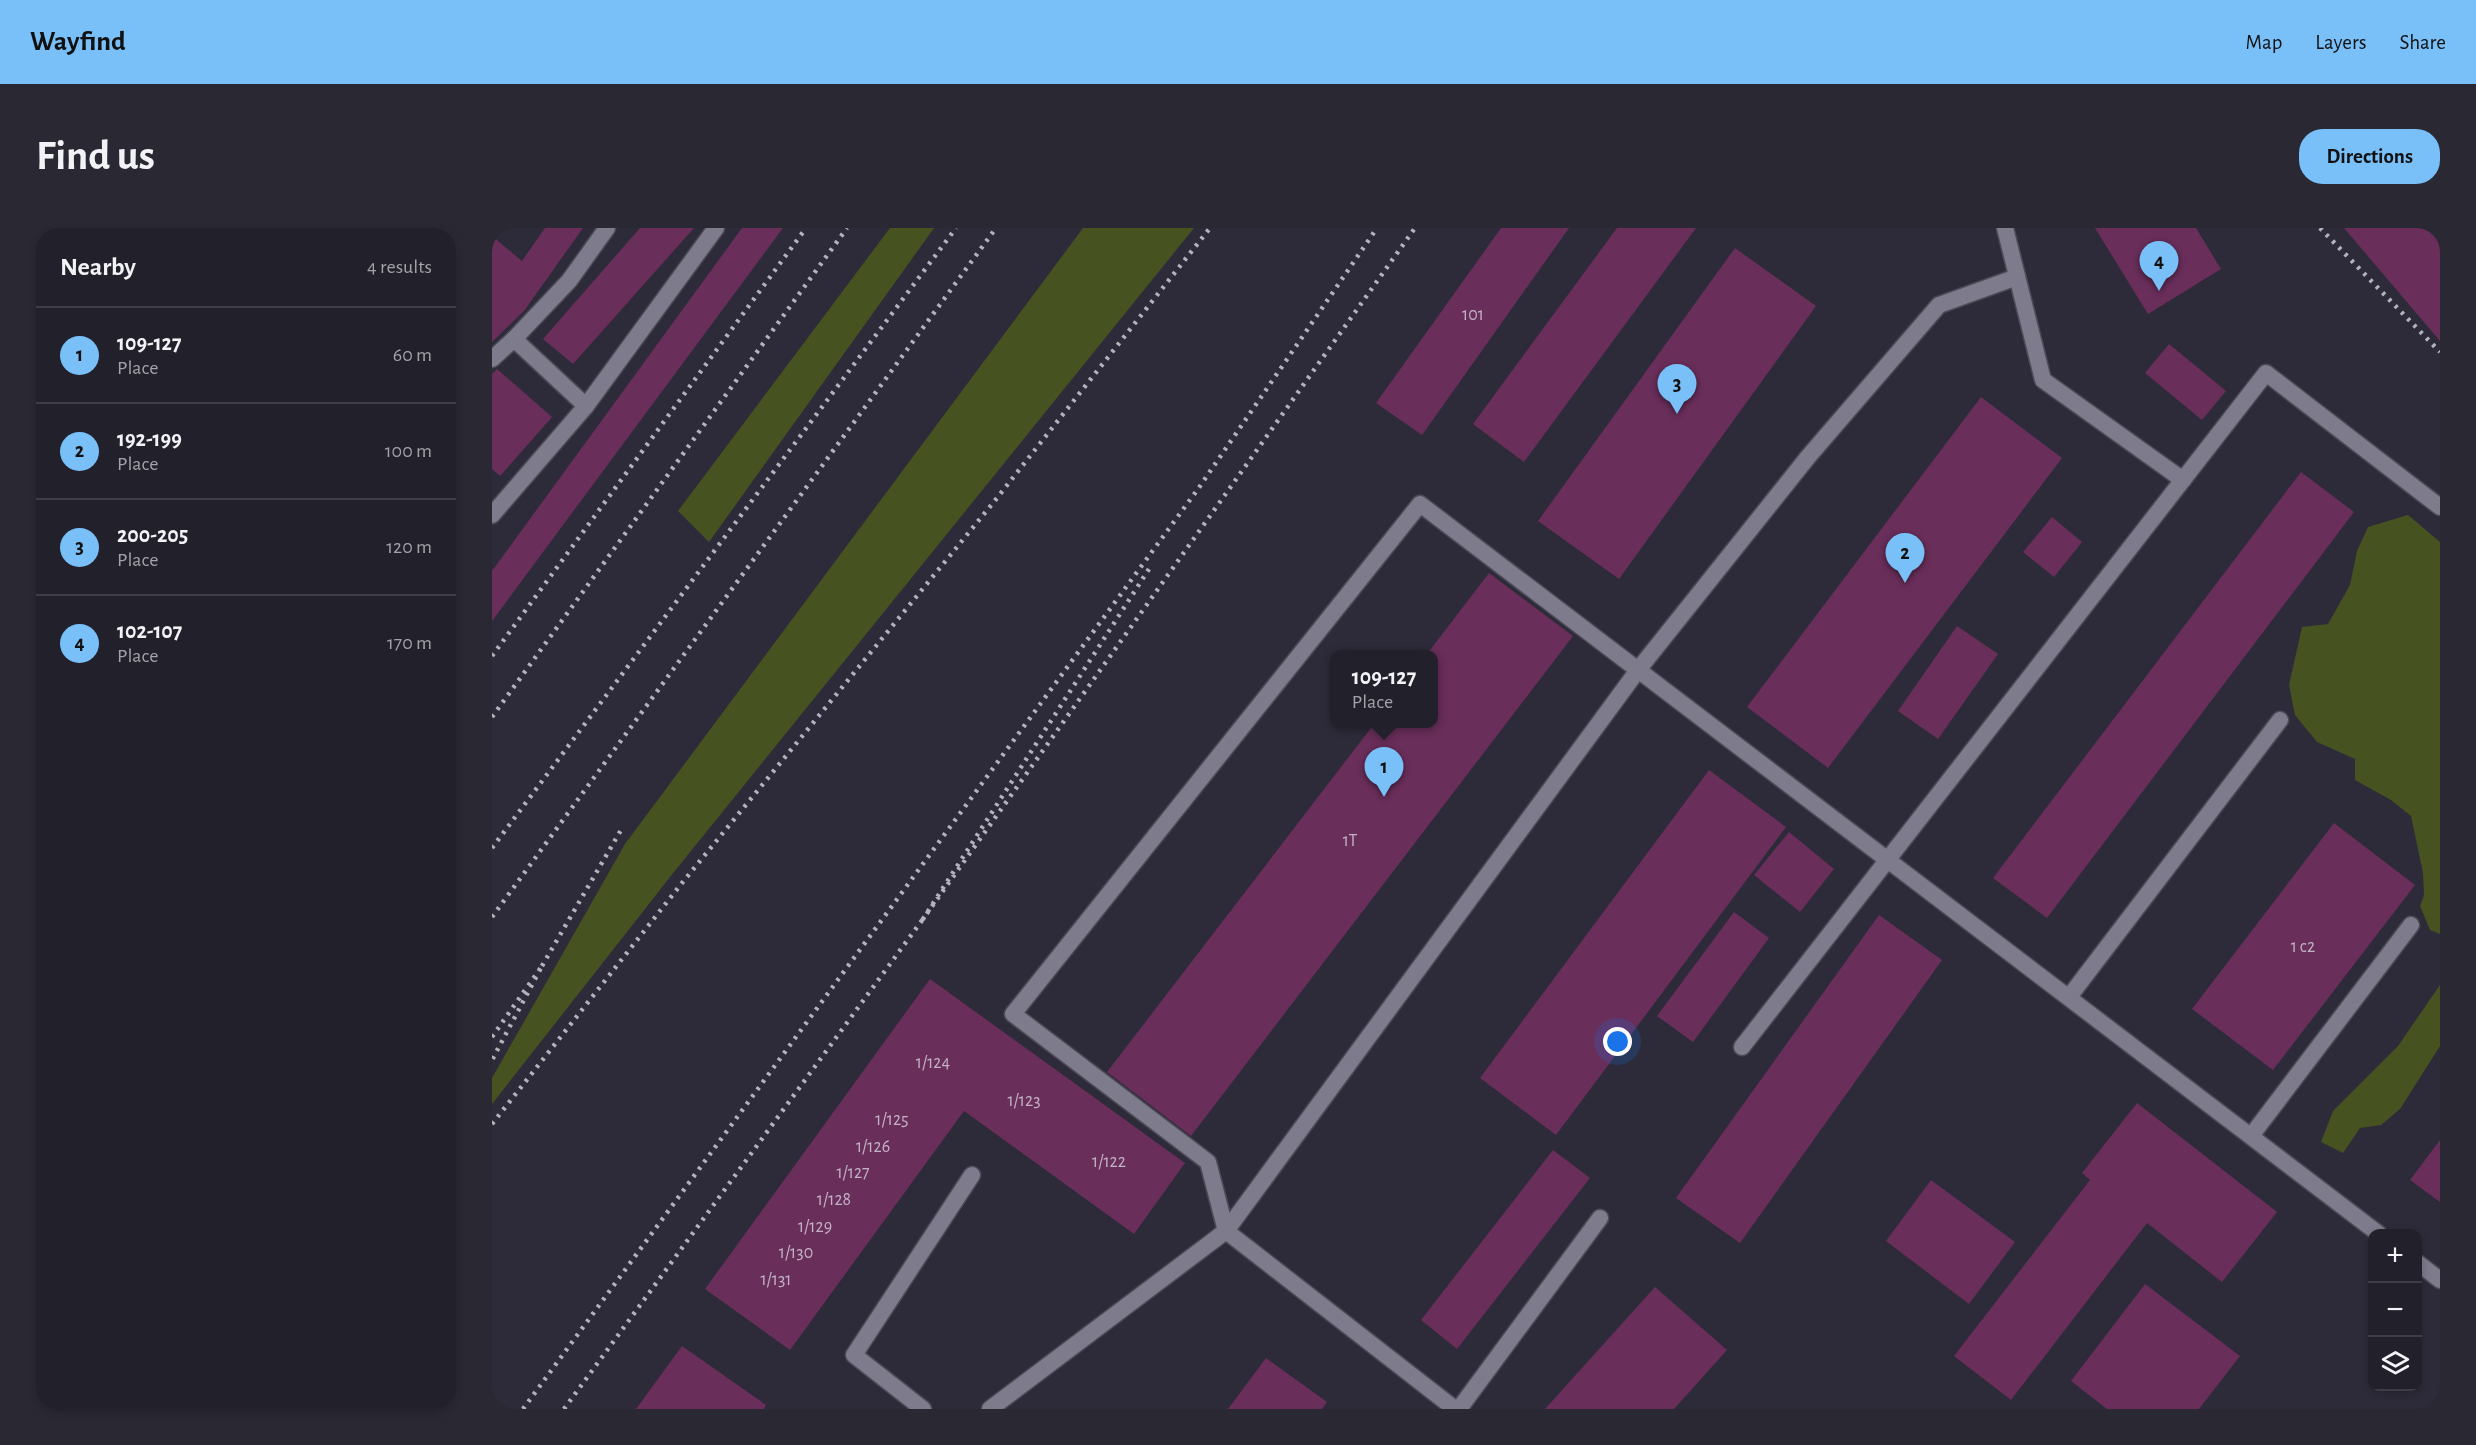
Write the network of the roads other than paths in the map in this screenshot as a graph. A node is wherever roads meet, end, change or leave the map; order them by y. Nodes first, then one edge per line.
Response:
1 (607, 228) edge
2 (716, 228) edge
3 (2005, 228) edge
4 (2017, 277) junction
5 (514, 339) junction
6 (492, 359) edge
7 (586, 406) junction
8 (2183, 480) junction
9 (2440, 507) edge
10 (492, 515) edge
11 (1638, 670) junction
12 (2280, 720) dead end
13 (1888, 860) junction
14 (2412, 925) dead end
15 (2069, 997) junction
16 (1742, 1047) dead end
17 (2251, 1136) junction
18 (972, 1174) dead end
19 (1600, 1218) dead end
20 (2374, 1229) edge
21 (1226, 1231) junction
22 (2422, 1266) edge
23 (2440, 1280) edge
24 (923, 1409) edge
25 (990, 1409) edge
26 (1457, 1409) edge

1 - 5 lane
2 - 7 lane
3 - 4 lane
4 - 8 lane
4 - 11 lane
5 - 6 lane
5 - 7 lane
7 - 10 lane
8 - 9 lane
8 - 13 lane
11 - 13 lane
11 - 21 lane
11 - 21 lane
12 - 15 lane
13 - 15 lane
13 - 16 lane
14 - 17 lane
15 - 17 lane
17 - 20 lane
18 - 24 lane
19 - 26 lane
21 - 25 lane
21 - 26 lane
22 - 23 lane

